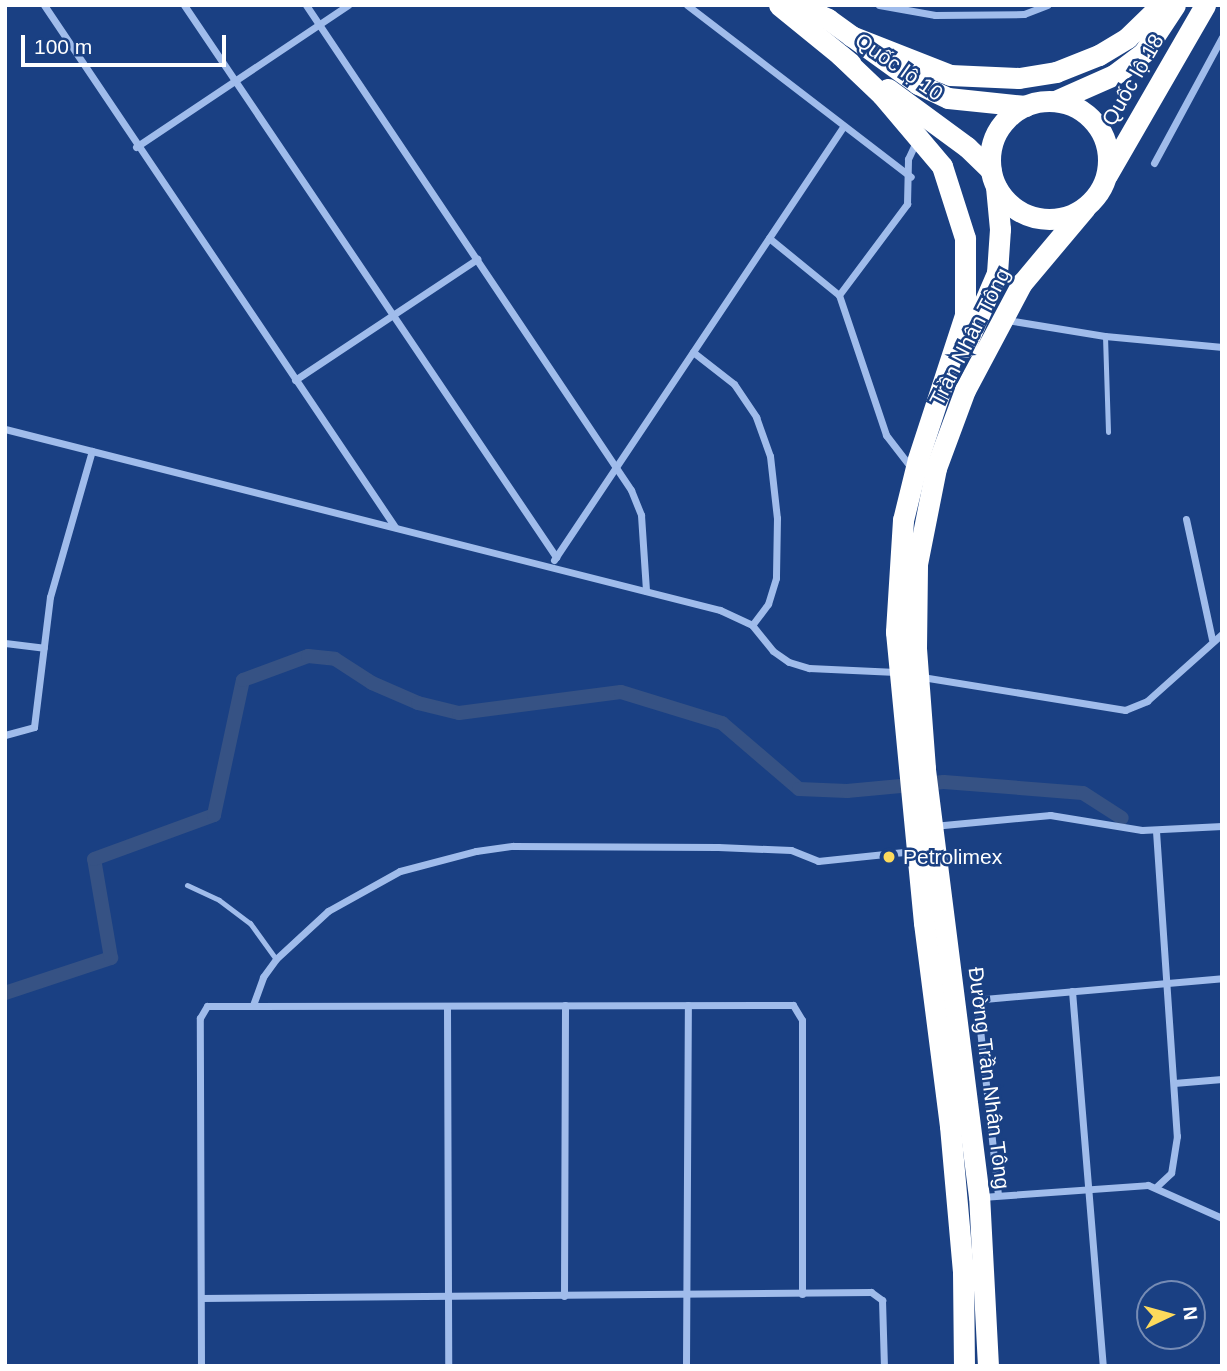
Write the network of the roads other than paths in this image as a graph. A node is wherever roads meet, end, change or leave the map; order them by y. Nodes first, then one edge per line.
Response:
1 (44, 5) edge
2 (184, 5) edge
3 (306, 5) edge
4 (348, 5) edge
5 (687, 5) edge
6 (779, 5) edge
7 (797, 5) edge
8 (879, 5) edge
9 (1047, 5) edge
10 (1161, 5) edge
11 (1175, 5) edge
12 (1205, 5) edge
13 (319, 25) junction
14 (851, 36) junction
15 (1222, 37) edge
16 (839, 55) junction
17 (235, 81) junction
18 (1055, 101) junction
19 (1026, 106) junction
20 (843, 127) junction
21 (920, 137) junction
22 (136, 147) junction
23 (1154, 163) dead end
24 (911, 177) junction
25 (993, 178) junction
26 (1104, 180) junction
27 (1085, 208) junction
28 (769, 238) junction
29 (477, 259) junction
30 (839, 295) junction
31 (391, 317) junction
32 (1002, 320) junction
33 (1105, 336) junction
34 (1222, 347) edge
35 (693, 352) junction
36 (295, 380) junction
37 (934, 408) junction
38 (5, 429) edge
39 (1108, 432) dead end
40 (92, 451) junction
41 (615, 468) junction
42 (915, 471) junction
43 (1186, 519) dead end
44 (396, 527) junction
45 (554, 561) junction
46 (646, 591) junction
47 (752, 625) junction
48 (1222, 634) edge
49 (1212, 639) junction
50 (5, 643) edge
51 (44, 648) junction
52 (909, 674) junction
53 (5, 735) edge
54 (920, 798) junction
55 (1222, 826) edge
56 (932, 827) junction
57 (1156, 831) junction
58 (917, 850) junction
59 (187, 886) dead end
60 (276, 959) junction
61 (1222, 978) edge
62 (1166, 983) junction
63 (1072, 991) junction
64 (253, 1005) junction
65 (688, 1005) junction
66 (565, 1006) junction
67 (447, 1008) junction
68 (1222, 1079) edge
69 (1174, 1083) junction
70 (1157, 1186) junction
71 (1089, 1187) junction
72 (988, 1196) junction
73 (956, 1200) junction
74 (1222, 1218) edge
75 (802, 1294) junction
76 (564, 1296) junction
77 (685, 1296) junction
78 (201, 1298) junction
79 (447, 1300) junction
80 (201, 1366) edge
81 (448, 1366) edge
82 (685, 1366) edge
83 (884, 1366) edge
84 (964, 1366) edge
85 (988, 1366) edge
86 (1103, 1366) edge

1 - 22 street
2 - 17 street
3 - 13 street
4 - 13 street
5 - 20 street
6 - 16 highway, Quốc lộ 10
7 - 14 highway, Quốc lộ 10
8 - 9 street
10 - 14 highway, Quốc lộ 10
11 - 18 highway, Quốc lộ 18
12 - 26 highway, Quốc lộ 18
13 - 17 street
13 - 29 street
14 - 19 highway, Quốc lộ 10
15 - 23 street
16 - 21 highway, Trần Nhân Tông
16 - 25 highway, Quốc lộ 10
17 - 22 street
17 - 31 street
18 - 19 highway
18 - 26 highway
19 - 25 highway
20 - 24 street
20 - 28 street
21 - 24 street
21 - 37 highway, Trần Nhân Tông
22 - 36 street
24 - 30 street
25 - 27 highway
25 - 37 highway, Trần Nhân Tông
26 - 27 highway
27 - 32 highway, Trần Nhân Tông
28 - 30 street
28 - 35 street
29 - 31 street
29 - 41 street
30 - 42 street
31 - 36 street
31 - 45 street
32 - 33 street
32 - 52 highway, Trần Nhân Tông
33 - 34 street
33 - 39 lane
35 - 41 street
35 - 47 street
36 - 44 street
37 - 42 highway, Trần Nhân Tông
38 - 40 street
40 - 44 street
40 - 51 street
41 - 45 street
41 - 46 street
42 - 52 highway, Trần Nhân Tông
43 - 49 street
44 - 45 street
45 - 46 street
46 - 47 street
47 - 52 street
48 - 49 street
49 - 52 street
50 - 51 street
51 - 53 street
52 - 54 highway, Trần Nhân Tông
54 - 56 highway, Đường Trần Nhân Tông
54 - 58 highway
55 - 57 street
56 - 57 street
56 - 72 highway, Đường Trần Nhân Tông
57 - 62 street
58 - 60 street
58 - 73 highway
59 - 60 lane
60 - 64 street
61 - 62 street
62 - 63 street
62 - 69 street
63 - 71 street
63 - 72 street
64 - 67 street
64 - 78 street
65 - 66 street
65 - 75 street
65 - 77 street
66 - 67 street
66 - 76 street
67 - 79 street
68 - 69 street
69 - 70 street
70 - 71 street
70 - 74 street
71 - 72 street
71 - 86 street
72 - 73 highway
72 - 85 highway, Đường Trần Nhân Tông
73 - 84 highway
75 - 77 street
75 - 83 street
76 - 77 street
76 - 79 street
77 - 82 street
78 - 79 street
78 - 80 street
79 - 81 street

